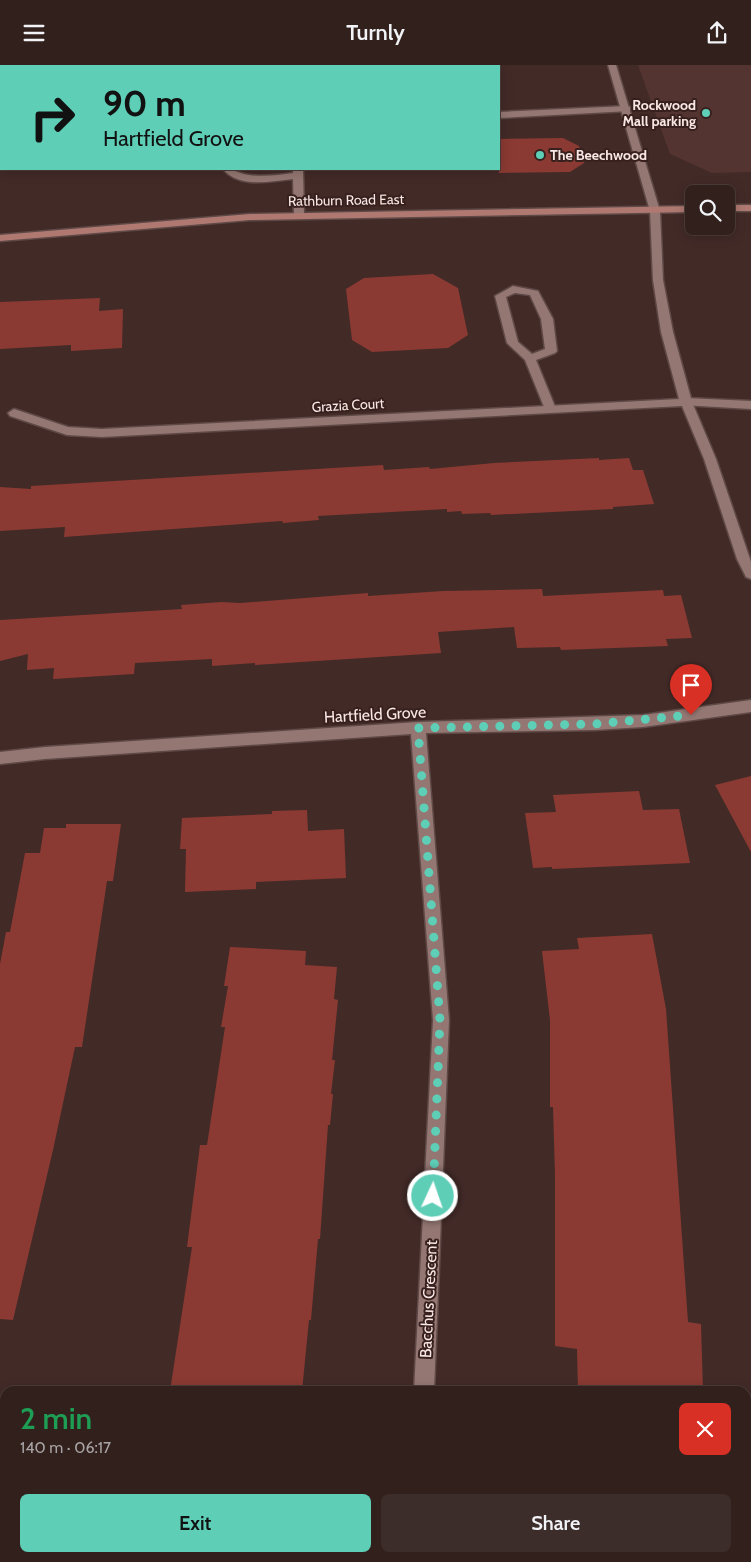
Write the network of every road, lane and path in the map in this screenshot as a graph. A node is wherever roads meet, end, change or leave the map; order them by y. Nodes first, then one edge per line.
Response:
1 (612, 65) edge
2 (626, 109) junction
3 (500, 115) edge
4 (229, 170) edge
5 (299, 171) edge
6 (751, 208) edge
7 (685, 209) edge
8 (735, 209) edge
9 (655, 211) junction
10 (299, 215) junction
11 (0, 237) edge
12 (530, 358) junction
13 (686, 402) junction
14 (751, 405) edge
15 (550, 409) junction
16 (14, 413) dead end
17 (747, 558) edge
18 (751, 574) edge
19 (751, 706) edge
20 (418, 728) junction
21 (0, 758) edge
22 (424, 1386) edge

1 - 2 street
2 - 3 street
2 - 9 street
4 - 5 street
5 - 10 street
6 - 8 street
7 - 9 street, Rathburn Road East
9 - 10 street, Rathburn Road East
9 - 13 street
10 - 11 street, Rathburn Road East
12 - 12 street
12 - 15 street
13 - 14 street, Grazia Court
13 - 15 street, Grazia Court
13 - 17 street
15 - 16 street, Grazia Court
17 - 18 street
19 - 20 street, Hartfield Grove
20 - 21 street, Hartfield Grove
20 - 22 street, Bacchus Crescent

